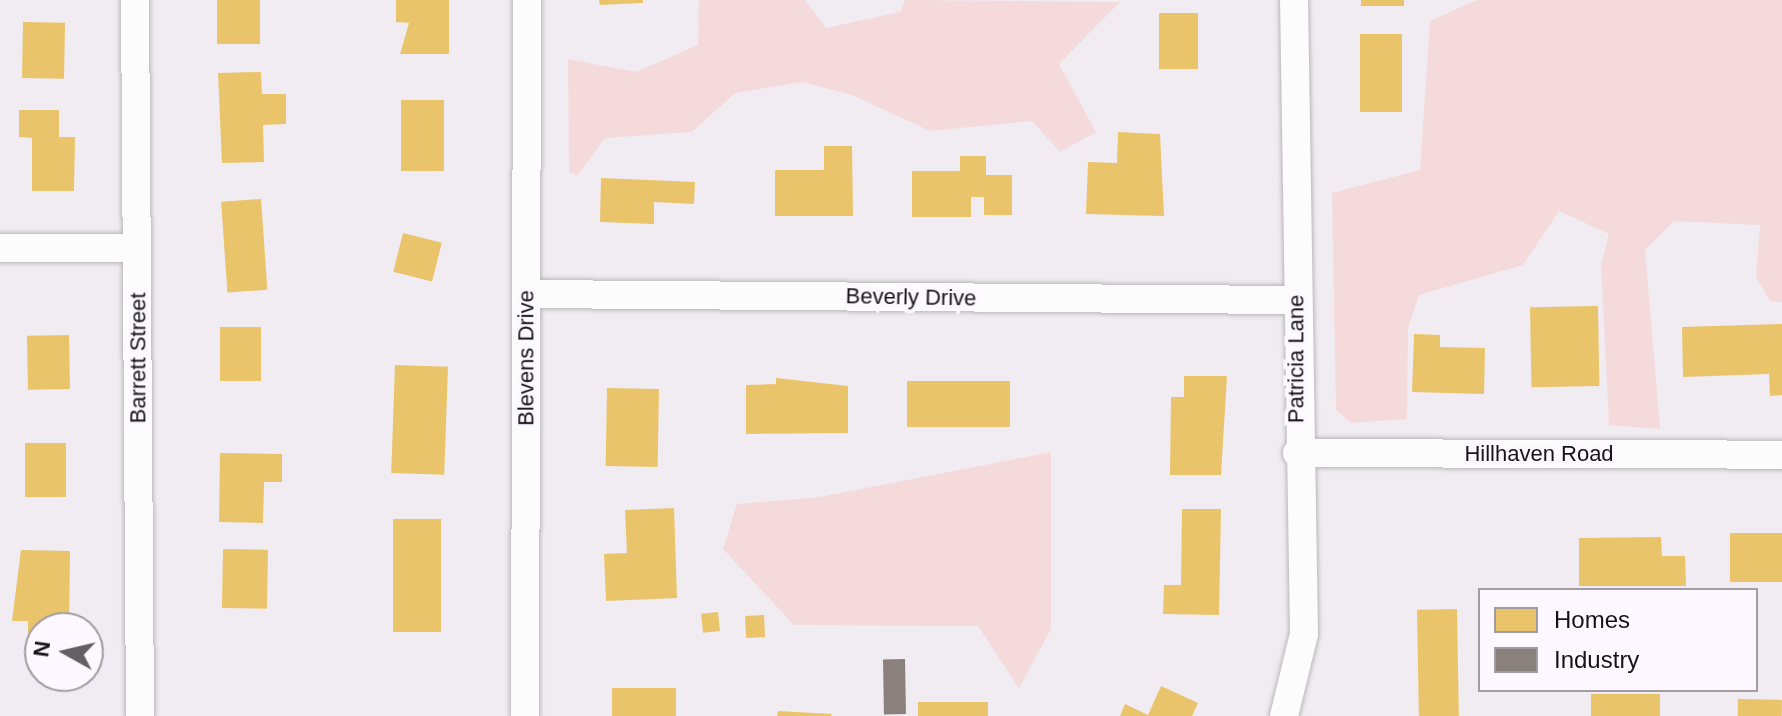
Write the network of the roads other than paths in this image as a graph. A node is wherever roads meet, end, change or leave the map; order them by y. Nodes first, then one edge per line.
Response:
1 (135, 0) edge
2 (527, 0) edge
3 (1294, 0) edge
4 (0, 248) edge
5 (137, 248) junction
6 (527, 294) junction
7 (1296, 300) junction
8 (1297, 453) junction
9 (1782, 455) edge
10 (140, 716) edge
11 (525, 716) edge
12 (1284, 716) edge

1 - 5 street, Barrett Street
2 - 6 street, Blevens Drive
3 - 7 street, Patricia Lane
4 - 5 street
5 - 10 street, Barrett Street
6 - 7 street, Beverly Drive
6 - 11 street, Blevens Drive
7 - 8 street, Patricia Lane
8 - 9 street, Hillhaven Road
8 - 12 street, Patricia Lane

